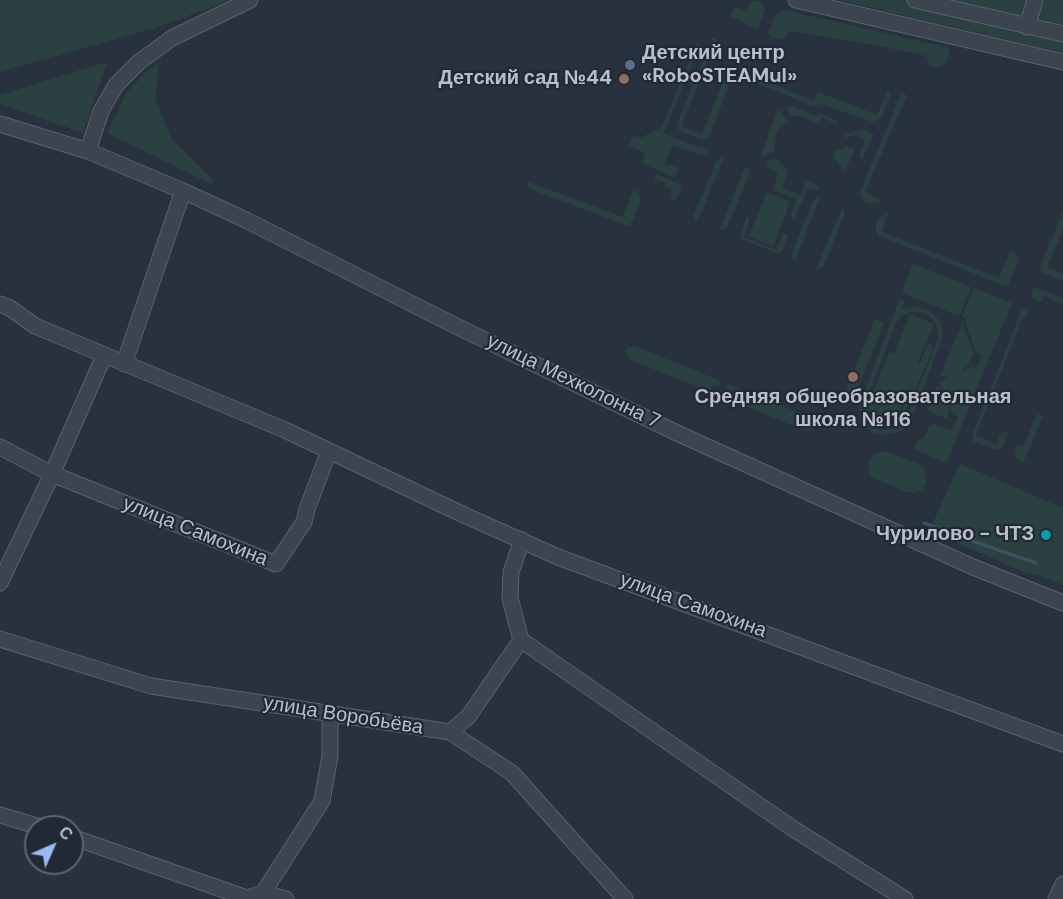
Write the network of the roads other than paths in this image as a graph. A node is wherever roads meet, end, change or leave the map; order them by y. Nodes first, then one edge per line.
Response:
1 (250, 0) edge
2 (796, 0) edge
3 (915, 0) edge
4 (1035, 0) edge
5 (950, 4) edge
6 (1026, 27) junction
7 (1063, 34) edge
8 (1063, 62) edge
9 (0, 124) edge
10 (88, 151) junction
11 (183, 191) junction
12 (0, 304) edge
13 (104, 356) junction
14 (124, 364) junction
15 (0, 447) edge
16 (329, 451) junction
17 (52, 474) junction
18 (522, 540) junction
19 (0, 583) edge
20 (1063, 603) edge
21 (0, 639) edge
22 (521, 640) junction
23 (330, 714) junction
24 (450, 732) junction
25 (1063, 744) edge
26 (0, 815) edge
27 (24, 822) edge
28 (84, 841) edge
29 (1063, 884) edge
30 (263, 893) junction
31 (286, 899) edge
32 (625, 899) edge
33 (905, 899) edge
34 (1056, 899) edge

1 - 10 street
2 - 8 street
3 - 5 street
4 - 6 street
5 - 6 street
6 - 7 street
9 - 10 street, улица Мехколонна 7
10 - 11 street, улица Мехколонна 7
11 - 14 street
11 - 20 street, улица Мехколонна 7
12 - 13 street, улица Самохина
13 - 14 street, улица Самохина
13 - 17 street
14 - 16 street, улица Самохина
15 - 17 street, улица Самохина
16 - 17 street, улица Самохина
16 - 18 street, улица Самохина
17 - 19 street
18 - 22 street
18 - 25 street, улица Самохина
21 - 23 street, улица Воробьёва
22 - 24 street
22 - 33 street
23 - 24 street, улица Воробьёва
23 - 30 street
24 - 32 street, улица Воробьёва
26 - 27 street
28 - 30 street
29 - 34 street
30 - 31 street

